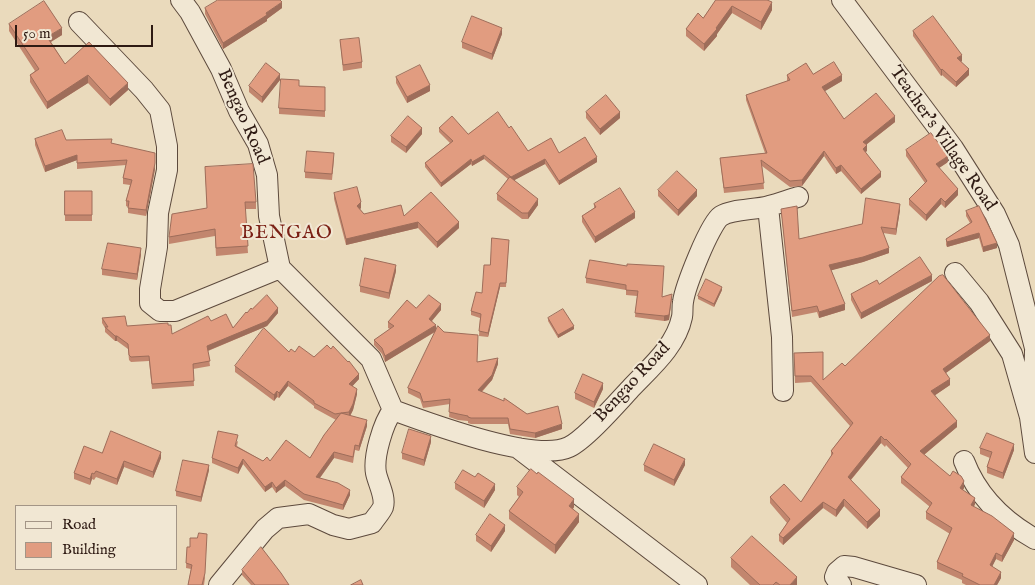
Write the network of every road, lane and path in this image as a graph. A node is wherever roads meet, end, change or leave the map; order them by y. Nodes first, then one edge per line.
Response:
1 (181, 0) edge
2 (842, 0) edge
3 (79, 22) dead end
4 (798, 197) dead end
5 (768, 207) junction
6 (280, 268) junction
7 (955, 273) dead end
8 (1035, 350) edge
9 (784, 391) dead end
10 (1034, 393) edge
11 (393, 410) junction
12 (1030, 416) junction
13 (517, 447) junction
14 (1035, 453) edge
15 (964, 460) dead end
16 (1035, 539) edge
17 (219, 585) edge
18 (697, 585) edge
19 (841, 585) edge
20 (916, 585) edge

1 - 6 street, Bengao Road
2 - 8 street, Teacher's Village Road
3 - 6 street
4 - 5 street, Bengao Road
5 - 9 street
5 - 13 street, Bengao Road
6 - 11 street
7 - 12 street
8 - 10 street, Teacher's Village Road
10 - 12 street, Teacher's Village Road
11 - 13 street, Bengao Road
11 - 17 street
12 - 14 street, Teacher's Village Road
13 - 18 street
15 - 16 street
19 - 20 street

